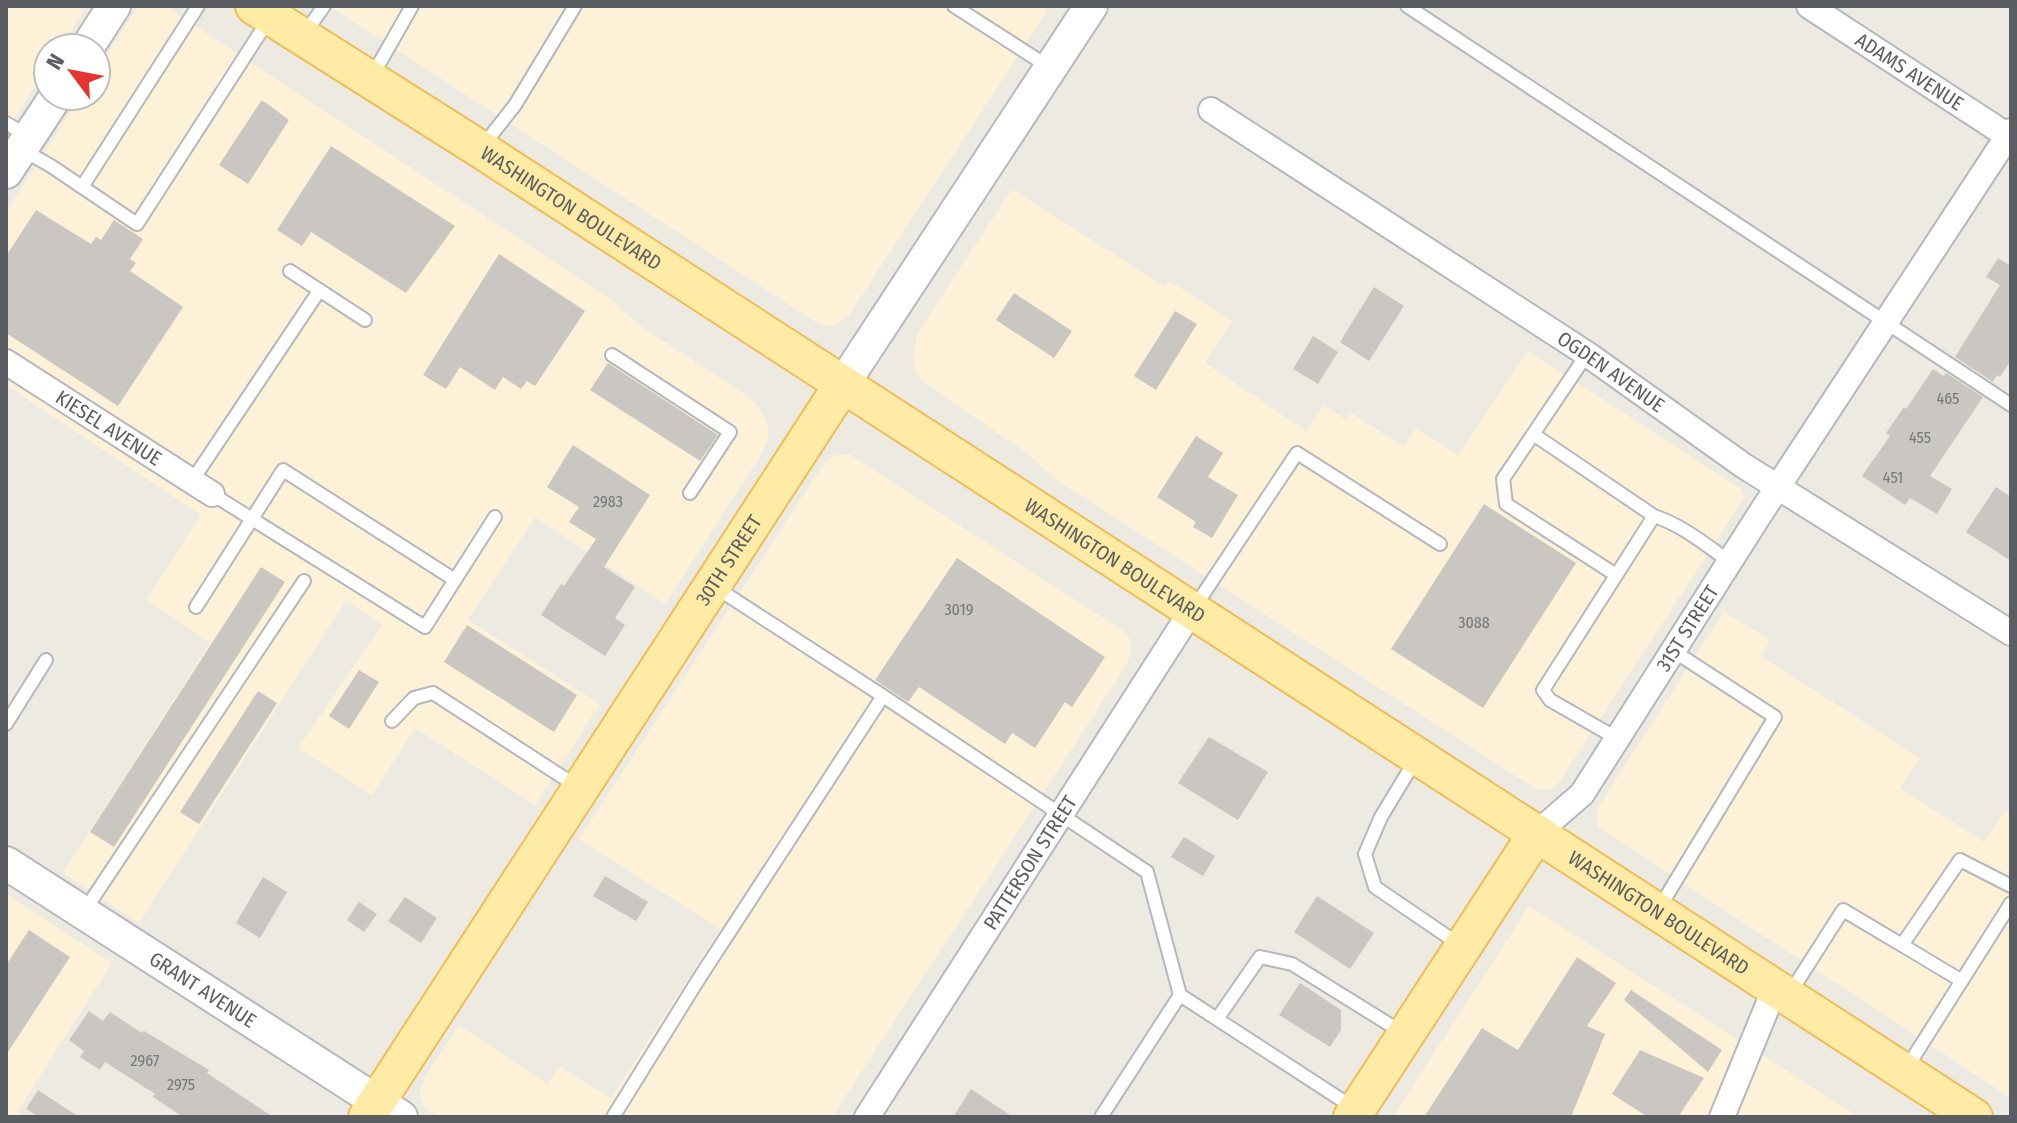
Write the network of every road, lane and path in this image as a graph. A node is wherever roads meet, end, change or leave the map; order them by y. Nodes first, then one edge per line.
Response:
1 (114, 6) edge
2 (198, 6) edge
3 (324, 6) edge
4 (412, 6) edge
5 (575, 6) edge
6 (954, 6) edge
7 (1091, 6) edge
8 (1407, 6) edge
9 (1809, 6) edge
10 (262, 11) edge
11 (97, 32) edge
12 (302, 37) junction
13 (1051, 68) junction
14 (369, 81) junction
15 (1211, 110) dead end
16 (43, 112) edge
17 (2010, 135) edge
18 (15, 146) edge
19 (480, 149) junction
20 (82, 187) junction
21 (290, 271) dead end
22 (319, 291) junction
23 (365, 320) dead end
24 (1886, 323) junction
25 (1587, 354) junction
26 (612, 355) dead end
27 (6, 362) edge
28 (843, 384) junction
29 (2011, 405) edge
30 (1533, 434) junction
31 (202, 487) junction
32 (1779, 487) junction
33 (690, 493) dead end
34 (1654, 516) junction
35 (495, 517) dead end
36 (252, 518) junction
37 (1440, 544) dead end
38 (1730, 562) junction
39 (1616, 575) junction
40 (455, 580) junction
41 (304, 581) dead end
42 (713, 585) junction
43 (196, 607) dead end
44 (1192, 610) junction
45 (2011, 633) edge
46 (1672, 650) junction
47 (46, 660) dead end
48 (883, 696) junction
49 (392, 721) dead end
50 (6, 724) edge
51 (1618, 739) junction
52 (1418, 756) junction
53 (581, 788) junction
54 (1061, 816) junction
55 (1537, 833) junction
56 (6, 863) edge
57 (2011, 886) edge
58 (2011, 903) edge
59 (1657, 911) junction
60 (83, 913) junction
61 (1902, 945) junction
62 (1463, 946) junction
63 (1962, 981) junction
64 (1782, 992) junction
65 (1180, 995) junction
66 (1217, 1019) junction
67 (1406, 1035) junction
68 (1905, 1072) junction
69 (382, 1112) edge
70 (1355, 1114) edge
71 (613, 1117) edge
72 (867, 1117) edge
73 (1101, 1117) edge
74 (1722, 1117) edge
75 (1974, 1117) edge

1 - 11 street
2 - 20 lane
3 - 12 lane
4 - 14 lane
5 - 19 lane
6 - 13 lane
7 - 13 street, 30TH STREET
8 - 24 lane
9 - 17 street, ADAMS AVENUE
10 - 12 main road, WASHINGTON BOULEVARD
10 - 20 lane
12 - 14 main road, WASHINGTON BOULEVARD
13 - 28 street, 30TH STREET
14 - 19 main road, WASHINGTON BOULEVARD
15 - 25 street, OGDEN AVENUE
16 - 18 street
17 - 24 street, 31ST STREET
18 - 20 lane
19 - 28 main road, WASHINGTON BOULEVARD
21 - 22 lane
22 - 23 lane
22 - 31 lane
24 - 29 lane
24 - 32 street, 31ST STREET
25 - 30 lane
25 - 32 street, OGDEN AVENUE
26 - 33 lane
27 - 31 street, KIESEL AVENUE
28 - 42 main road, 30TH STREET
28 - 44 main road, WASHINGTON BOULEVARD
30 - 34 lane
30 - 39 lane
31 - 36 lane
32 - 38 street, 31ST STREET
32 - 45 street, OGDEN AVENUE
34 - 38 lane
34 - 39 lane
35 - 40 lane
36 - 40 lane
36 - 40 lane
36 - 43 lane
37 - 44 lane
38 - 46 street, 31ST STREET
39 - 51 lane
41 - 60 lane
42 - 48 lane
42 - 53 main road, 30TH STREET
44 - 52 main road, WASHINGTON BOULEVARD
44 - 54 street, PATTERSON STREET
46 - 51 street, 31ST STREET
46 - 59 lane
47 - 50 lane
48 - 54 lane
48 - 71 lane
49 - 53 lane
51 - 55 street, 31ST STREET
52 - 55 main road, WASHINGTON BOULEVARD
52 - 62 lane
53 - 69 main road, 30TH STREET
54 - 65 lane
54 - 72 street, PATTERSON STREET
55 - 59 main road, WASHINGTON BOULEVARD
55 - 62 main road, 31ST STREET
56 - 60 street, GRANT AVENUE
57 - 61 lane
58 - 63 lane
59 - 64 main road, WASHINGTON BOULEVARD
60 - 69 street, GRANT AVENUE
61 - 63 lane
61 - 64 lane
62 - 67 main road, 31ST STREET
63 - 68 lane
64 - 68 main road, WASHINGTON BOULEVARD
64 - 74 street
65 - 66 lane
65 - 73 lane
66 - 67 lane
66 - 70 lane
67 - 70 main road, 31ST STREET
68 - 75 main road, WASHINGTON BOULEVARD

